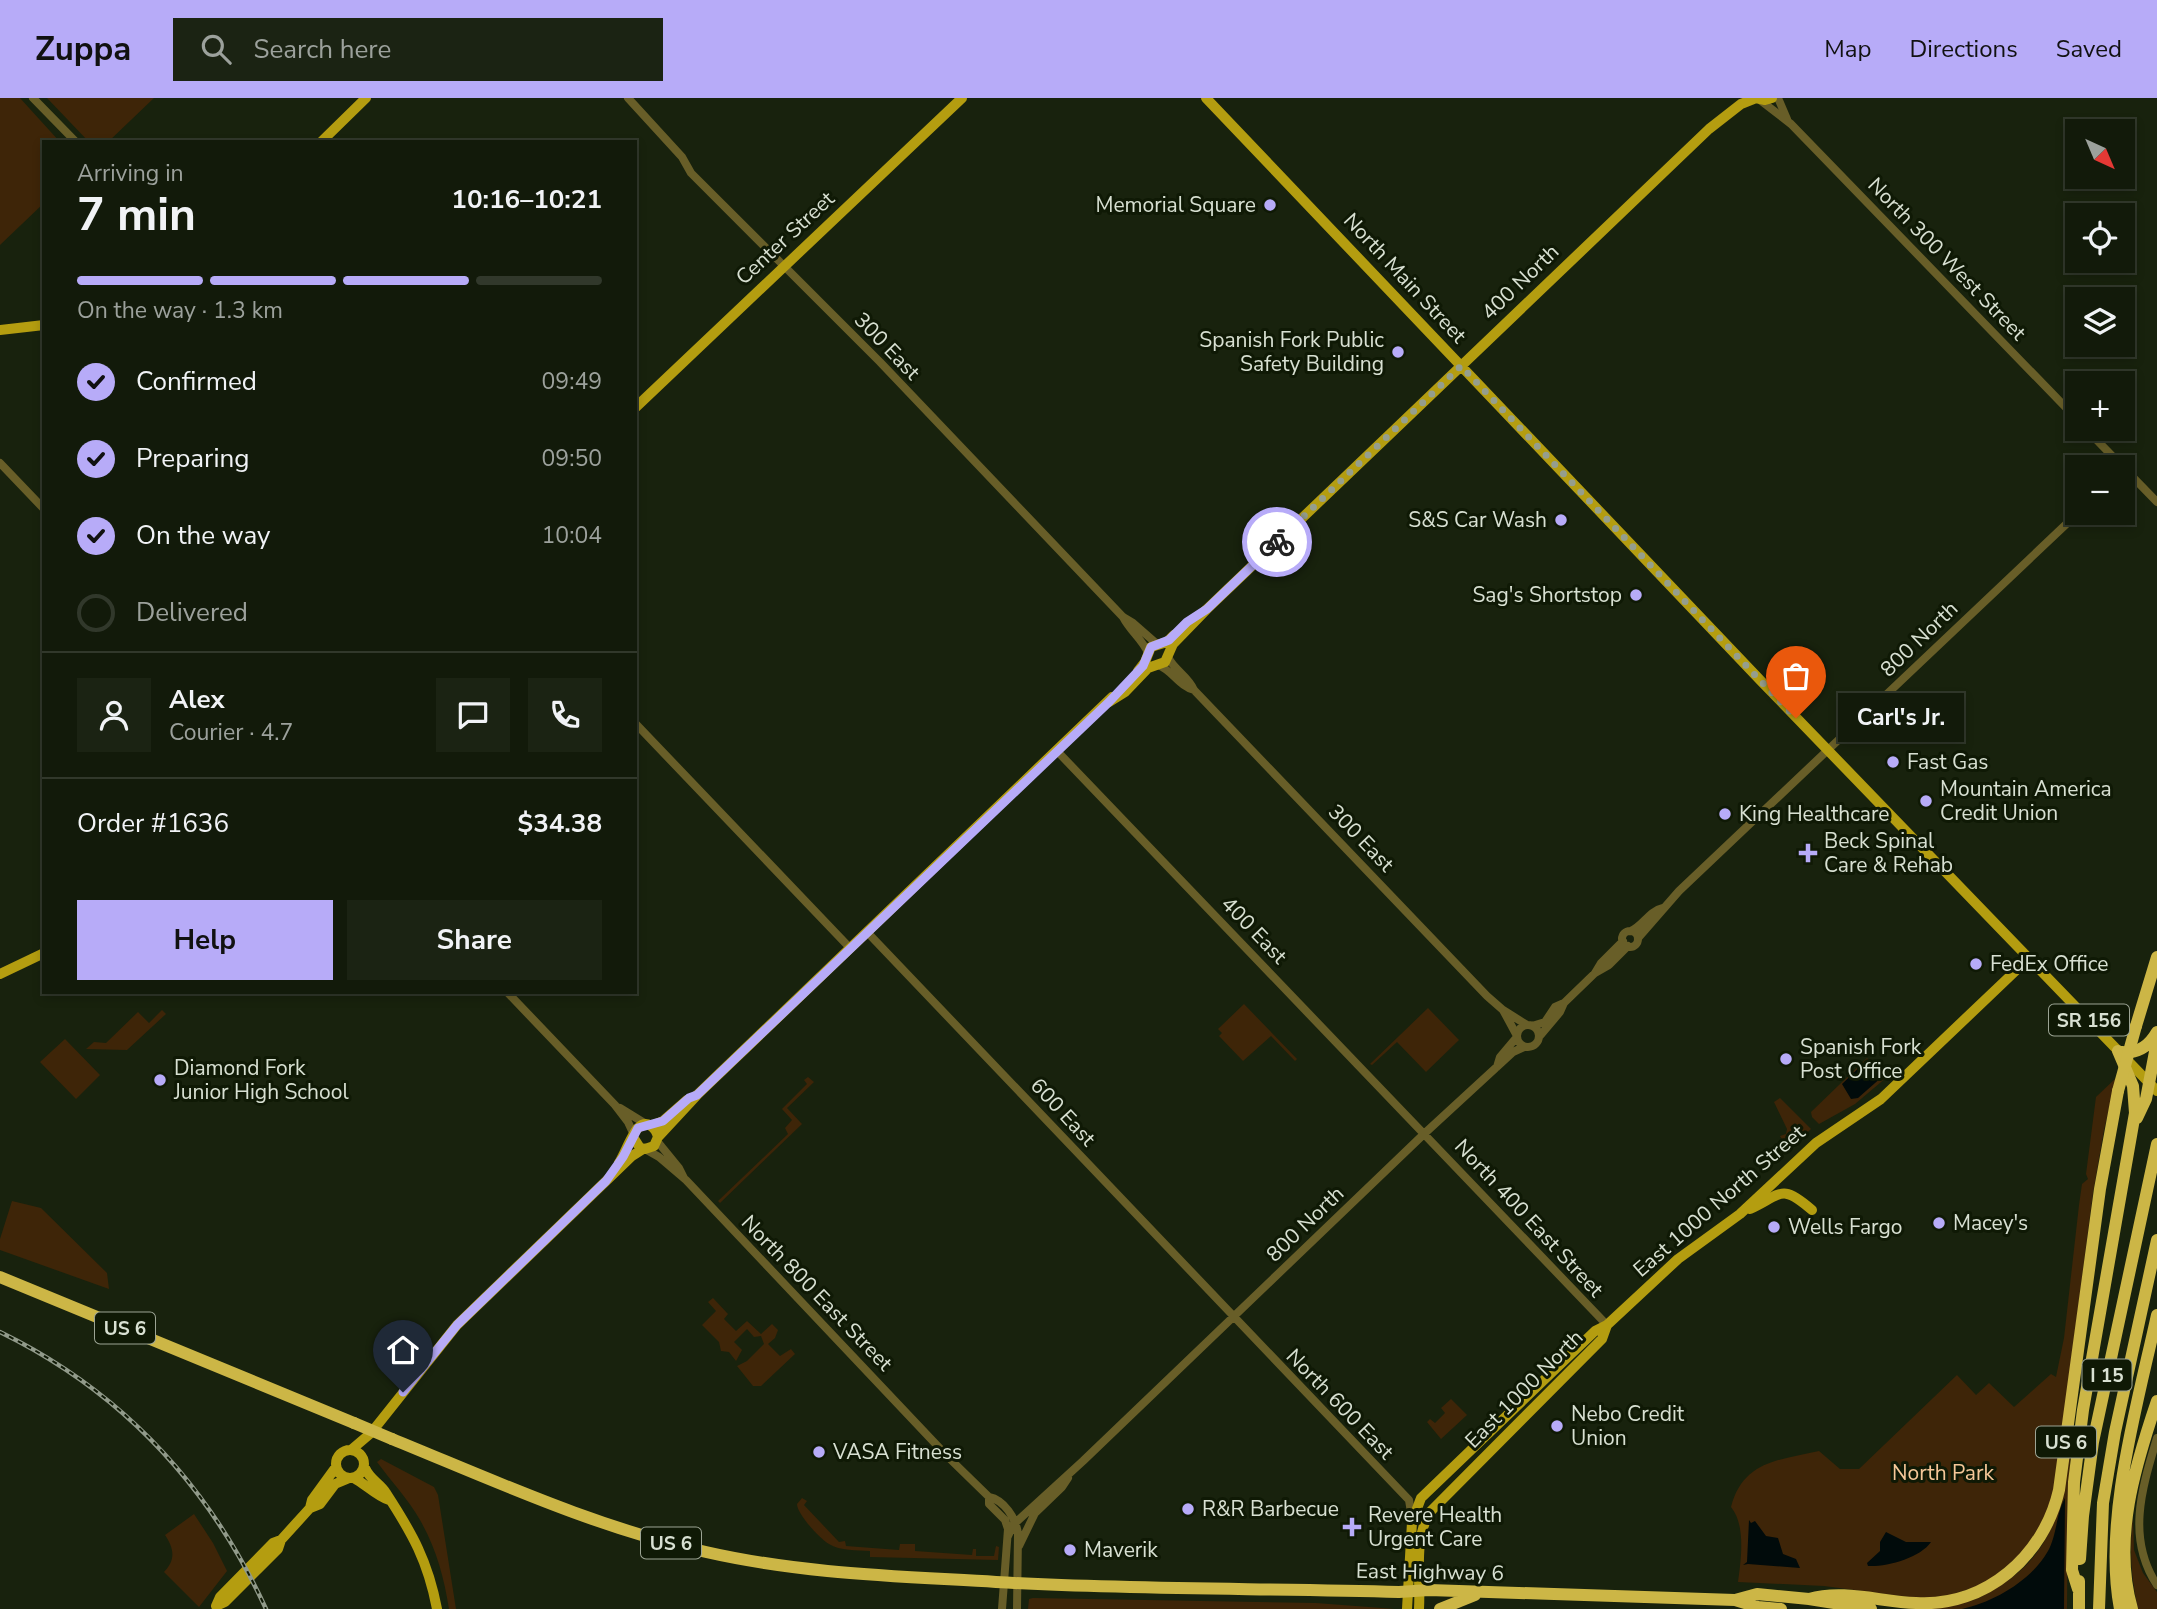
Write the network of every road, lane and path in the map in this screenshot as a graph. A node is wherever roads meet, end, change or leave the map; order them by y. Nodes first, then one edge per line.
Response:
1 (33, 98) edge
2 (366, 98) edge
3 (628, 98) edge
4 (962, 98) edge
5 (1206, 98) edge
6 (1738, 98) edge
7 (1772, 98) edge
8 (1778, 98) edge
9 (1758, 99) edge
10 (1791, 124) junction
11 (1709, 129) junction
12 (74, 140) edge
13 (323, 140) edge
14 (784, 265) junction
15 (42, 325) edge
16 (0, 330) edge
17 (1461, 366) junction
18 (637, 406) edge
19 (2065, 407) edge
20 (2098, 441) edge
21 (2111, 455) edge
22 (0, 463) edge
23 (2135, 480) edge
24 (2157, 502) edge
25 (42, 507) edge
26 (2065, 525) edge
27 (1123, 617) junction
28 (1163, 650) junction
29 (1153, 659) junction
30 (1194, 690) junction
31 (637, 725) edge
32 (1827, 750) junction
33 (1057, 751) junction
34 (867, 932) junction
35 (1635, 934) junction
36 (1626, 944) junction
37 (850, 948) junction
38 (42, 954) edge
39 (2157, 957) edge
40 (2028, 959) junction
41 (0, 974) edge
42 (509, 994) edge
43 (1564, 1003) junction
44 (1503, 1010) junction
45 (1530, 1025) junction
46 (2157, 1032) edge
47 (1516, 1036) junction
48 (1539, 1037) junction
49 (2157, 1041) edge
50 (1524, 1047) junction
51 (2118, 1051) junction
52 (1496, 1066) junction
53 (2153, 1087) edge
54 (697, 1095) junction
55 (615, 1105) junction
56 (2133, 1124) junction
57 (648, 1125) junction
58 (1425, 1133) junction
59 (634, 1136) junction
60 (658, 1139) junction
61 (2157, 1144) edge
62 (644, 1149) junction
63 (686, 1180) junction
64 (606, 1181) junction
65 (1812, 1210) dead end
66 (1741, 1214) junction
67 (2157, 1240) edge
68 (0, 1277) edge
69 (2157, 1315) edge
70 (1233, 1318) junction
71 (1607, 1325) junction
72 (1546, 1378) junction
73 (2157, 1401) edge
74 (1508, 1413) junction
75 (1518, 1422) junction
76 (371, 1433) junction
77 (2157, 1438) edge
78 (351, 1450) junction
79 (1481, 1459) junction
80 (364, 1463) junction
81 (336, 1467) junction
82 (1071, 1472) junction
83 (350, 1478) junction
84 (989, 1497) junction
85 (1421, 1497) junction
86 (1041, 1499) junction
87 (388, 1500) junction
88 (1409, 1500) junction
89 (310, 1508) junction
90 (1007, 1510) junction
91 (1035, 1513) junction
92 (1412, 1518) junction
93 (1005, 1520) junction
94 (1016, 1522) junction
95 (1009, 1536) junction
96 (1018, 1547) junction
97 (1011, 1583) junction
98 (2157, 1585) edge
99 (2078, 1589) junction
100 (1414, 1591) junction
101 (1482, 1593) junction
102 (1810, 1599) junction
103 (1735, 1600) junction
104 (214, 1608) edge
105 (437, 1609) edge
106 (1002, 1609) edge
107 (1017, 1609) edge
108 (1407, 1609) edge
109 (1419, 1609) edge
110 (1440, 1609) edge
111 (1781, 1609) edge
112 (1871, 1609) edge
113 (2079, 1609) edge
114 (2098, 1609) edge
115 (2120, 1609) edge
116 (2132, 1609) edge

1 - 12 street
2 - 13 main road
3 - 14 street, 300 East
4 - 14 main road, Center Street
5 - 17 main road, North Main Street / SR 156
6 - 11 main road, 400 North
7 - 9 main road
8 - 10 street
9 - 10 street
9 - 11 main road, 400 North
10 - 19 street, North 300 West Street
11 - 17 main road, 400 North
14 - 18 main road, Center Street
14 - 27 street, 300 East
15 - 16 main road
17 - 28 main road, 400 North
17 - 32 main road, North Main Street / SR 156
20 - 21 street
22 - 25 street
23 - 24 street
26 - 32 street, 800 North
27 - 28 street, 300 East
27 - 29 street, 300 East
28 - 29 main road
28 - 29 main road
28 - 30 street, 300 East
29 - 30 street, 300 East
29 - 33 main road
30 - 44 street, 300 East
31 - 37 street
32 - 35 street, 800 North
32 - 40 main road, North Main Street / SR 156
33 - 34 main road
33 - 58 street, 400 East
34 - 37 main road
34 - 70 street, 600 East
35 - 36 street
35 - 36 street
36 - 43 street
37 - 54 main road
38 - 41 main road
39 - 102 highway, US 6, bridge
40 - 51 main road, North Main Street / SR 156
40 - 66 main road, East 1000 North Street
42 - 55 street
43 - 45 street
43 - 48 street
44 - 45 street, 300 East
44 - 47 street, 300 East
45 - 47 street
45 - 48 street
46 - 51 highway
47 - 50 street
47 - 52 street, 800 North
48 - 50 street
49 - 53 highway
50 - 52 street, 800 North
51 - 53 main road, North Main Street / SR 156
51 - 56 highway
52 - 58 street, 800 North
53 - 56 highway
54 - 57 main road
54 - 60 main road
55 - 57 street
55 - 59 street
56 - 99 highway
57 - 59 main road
57 - 60 main road
58 - 70 street, 800 North
58 - 71 street, North 400 East Street
59 - 62 main road
59 - 64 main road
60 - 62 main road
60 - 63 street
61 - 99 highway, I 15
62 - 63 street
62 - 64 main road
63 - 84 street, North 800 East Street
64 - 76 main road
65 - 66 main road
66 - 71 main road, East 1000 North Street
67 - 114 highway, I 15
68 - 97 highway, US 6, bridge
69 - 115 highway, US 6
70 - 82 street, 800 North
70 - 88 street, North 600 East
71 - 72 main road, East 1000 North
71 - 75 main road, East 1000 North
72 - 74 main road, East 1000 North
72 - 75 main road
73 - 116 highway
74 - 79 main road
74 - 85 main road, East 1000 North
75 - 79 main road, East 1000 North
76 - 78 main road
76 - 80 main road
77 - 98 street
78 - 80 main road
78 - 81 main road
79 - 100 main road, East 1000 North
80 - 83 main road
80 - 87 main road
81 - 83 main road
81 - 89 main road
82 - 86 street
82 - 91 street
83 - 87 main road
83 - 89 main road
84 - 90 street
84 - 93 street
85 - 88 street, East 1000 North
85 - 92 main road, East 1000 North
86 - 90 street
86 - 94 street
87 - 105 main road
88 - 92 street
89 - 104 main road
90 - 94 street
91 - 94 street
91 - 96 street
92 - 100 main road, East 1000 North
93 - 94 street
93 - 95 street
94 - 95 street
94 - 96 street
95 - 97 street
96 - 97 street
97 - 100 highway, East Highway 6 / US 6
97 - 106 street
97 - 107 street
99 - 113 highway, I 15
100 - 101 highway, East Highway 6 / US 6
100 - 108 main road
100 - 109 main road
101 - 103 highway, East Highway 6 / US 6
101 - 110 highway
102 - 103 highway, East Highway 6 / US 6
102 - 112 highway, East Highway 6
103 - 111 highway, East Highway 6 / US 6

